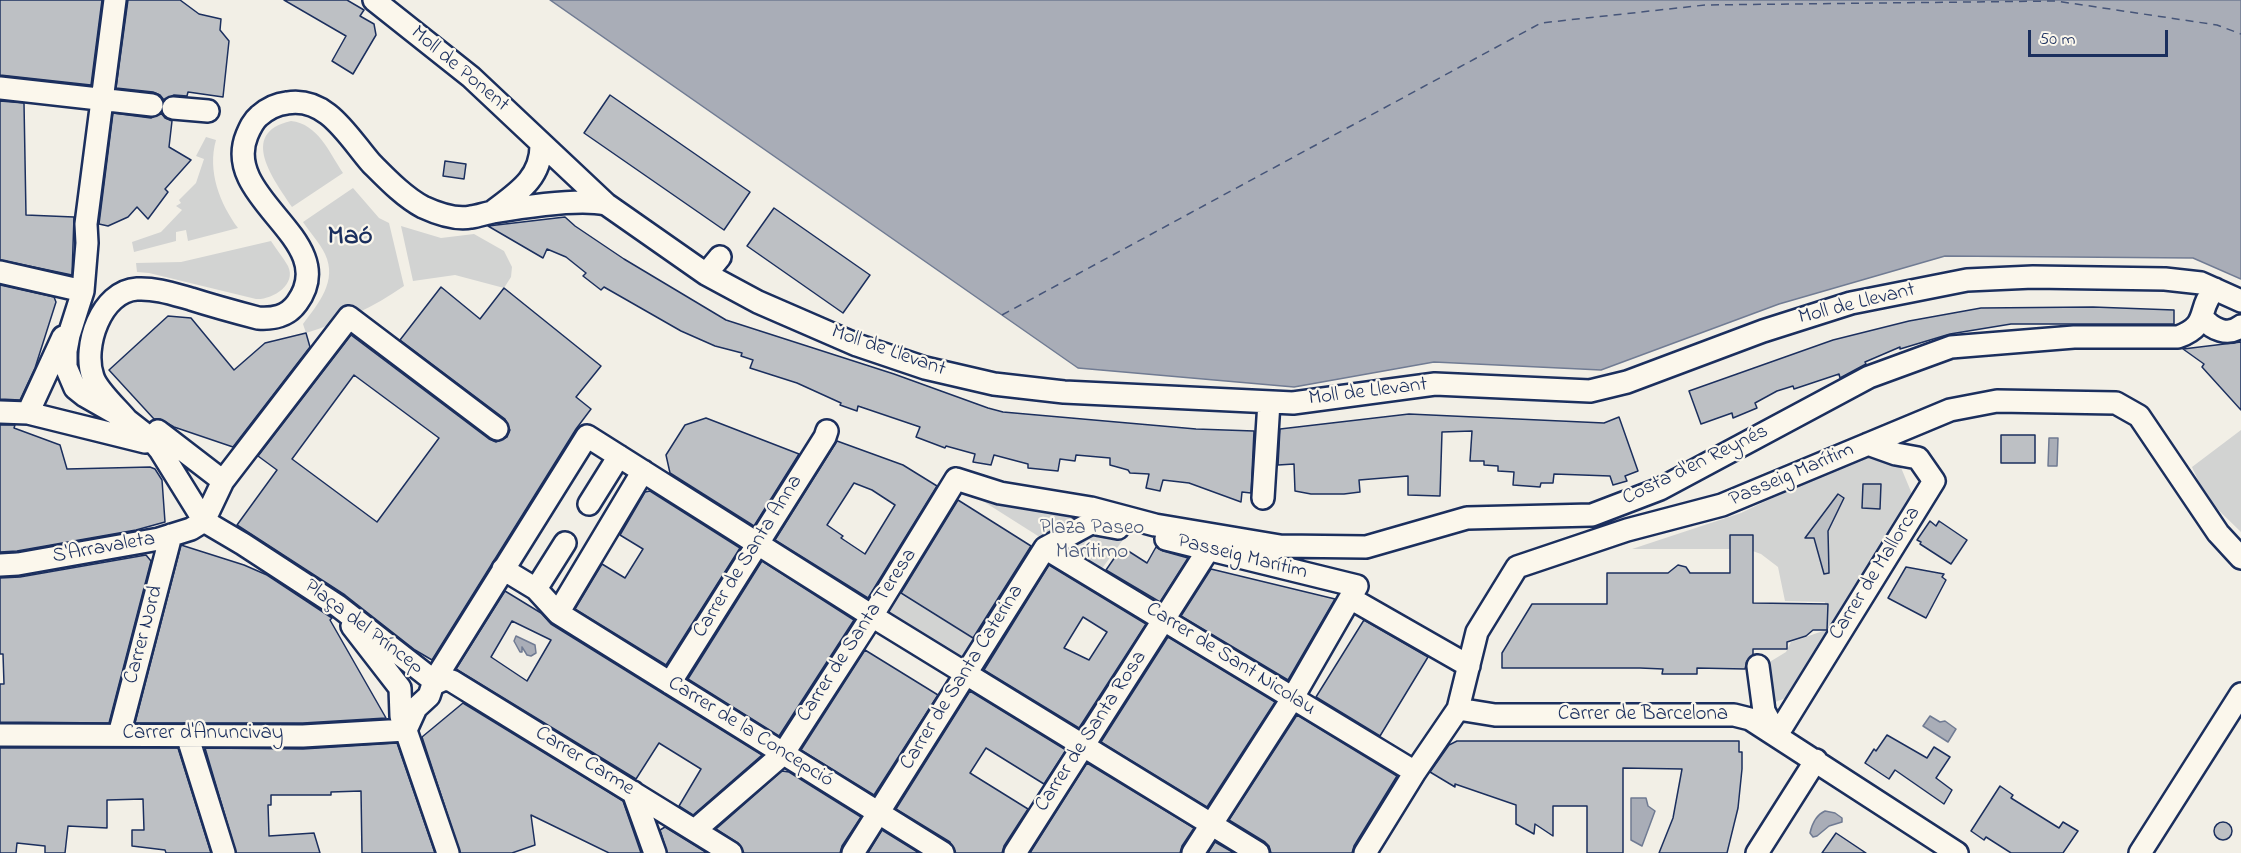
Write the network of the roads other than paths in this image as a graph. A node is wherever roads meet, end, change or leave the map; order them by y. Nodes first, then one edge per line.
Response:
1 (115, 0) edge
2 (374, 0) edge
3 (0, 88) edge
4 (103, 100) junction
5 (152, 105) dead end
6 (173, 108) dead end
7 (208, 111) dead end
8 (541, 144) junction
9 (606, 204) junction
10 (492, 212) junction
11 (720, 257) dead end
12 (0, 272) edge
13 (706, 274) junction
14 (2215, 289) junction
15 (83, 291) junction
16 (2241, 301) edge
17 (75, 317) junction
18 (2202, 318) junction
19 (2241, 326) edge
20 (1269, 402) junction
21 (0, 412) edge
22 (28, 413) junction
23 (127, 420) junction
24 (497, 429) dead end
25 (827, 430) dead end
26 (151, 437) junction
27 (1868, 444) junction
28 (619, 456) junction
29 (647, 473) junction
30 (954, 474) joint
31 (223, 481) junction
32 (1263, 498) dead end
33 (590, 504) dead end
34 (204, 521) junction
35 (1091, 523) joint
36 (171, 535) junction
37 (565, 543) dead end
38 (758, 543) junction
39 (1045, 548) junction
40 (1208, 550) junction
41 (2241, 558) edge
42 (0, 565) edge
43 (503, 569) junction
44 (536, 589) junction
45 (1354, 592) junction
46 (338, 606) junction
47 (558, 612) junction
48 (873, 616) junction
49 (1165, 619) junction
50 (1469, 666) junction
51 (1758, 666) dead end
52 (966, 672) junction
53 (434, 683) junction
54 (670, 683) junction
55 (400, 688) junction
56 (2241, 694) edge
57 (1292, 699) junction
58 (1458, 709) junction
59 (406, 730) junction
60 (0, 735) edge
61 (119, 735) junction
62 (187, 735) junction
63 (1777, 735) junction
64 (1083, 745) junction
65 (783, 754) junction
66 (1816, 760) junction
67 (1415, 772) junction
68 (633, 792) junction
69 (878, 813) junction
70 (1211, 825) junction
71 (695, 830) junction
72 (224, 853) edge
73 (448, 853) edge
74 (655, 853) edge
75 (731, 853) edge
76 (853, 853) edge
77 (943, 853) edge
78 (1015, 853) edge
79 (1193, 853) edge
80 (1258, 853) edge
81 (1365, 853) edge
82 (1757, 853) edge
83 (1957, 853) edge
84 (2140, 853) edge

1 - 4 street
2 - 8 street, Moll de Ponent
3 - 4 street
4 - 5 street
4 - 15 street
6 - 7 street
8 - 9 street, Moll de Llevant
8 - 10 street
9 - 10 street
9 - 13 street, Moll de Llevant
10 - 23 street
11 - 13 street
12 - 15 street
13 - 20 street, Moll de Llevant
14 - 16 street, Moll de Llevant
14 - 18 street
14 - 20 street, Moll de Llevant
15 - 17 street
17 - 22 street
17 - 23 street
18 - 19 street
18 - 30 street, Costa d'en Reynés
20 - 32 street
21 - 22 street
22 - 26 street
23 - 26 street
24 - 31 street
25 - 38 street, Carrer de Santa Anna
26 - 31 street
26 - 34 street
27 - 41 street, Passeig Marítim
27 - 50 street, Passeig Marítim
27 - 63 street, Carrer de Mallorca
28 - 29 street
28 - 33 street
28 - 43 street
29 - 38 street
29 - 47 street
30 - 48 street, Carrer de Santa Teresa
31 - 34 street
34 - 36 street, S'Arravaleta
34 - 46 street, Plaça del Príncep
35 - 39 street, Carrer de Santa Caterina
35 - 40 street, Passeig Marítim
36 - 42 street, S'Arravaleta
36 - 61 street, Carrer Nord
37 - 44 street
38 - 48 street
38 - 54 street, Carrer de Santa Anna
39 - 49 street, Carrer de Sant Nicolau
39 - 52 street, Carrer de Santa Caterina
40 - 45 street, Passeig Marítim
40 - 49 street, Carrer de Santa Rosa
43 - 44 street, Carrer de la Concepció
43 - 53 street
44 - 47 street, Carrer de la Concepció
45 - 50 street, Passeig Marítim
45 - 57 street
46 - 53 street, Plaça del Príncep
46 - 55 street
47 - 54 street, Carrer de la Concepció
48 - 52 street
48 - 65 street, Carrer de Santa Teresa
49 - 57 street, Carrer de Sant Nicolau
49 - 64 street, Carrer de Santa Rosa
50 - 58 street
51 - 63 street
52 - 64 street
52 - 69 street, Carrer de Santa Caterina
53 - 55 street, Carrer Carme
53 - 59 street, Plaça del Príncep
53 - 68 street, Carrer Carme
54 - 65 street, Carrer de la Concepció
55 - 59 street
56 - 84 street
57 - 67 street, Carrer de Sant Nicolau
57 - 70 street
58 - 63 street, Carrer de Barcelona
58 - 67 street
59 - 62 street, Carrer d'Anuncivay
59 - 73 street
60 - 61 street, Carrer d'Anuncivay
61 - 62 street, Carrer d'Anuncivay
62 - 72 street
63 - 66 street, Carrer de Barcelona
64 - 70 street
64 - 78 street, Carrer de Santa Rosa
65 - 69 street, Carrer de la Concepció
65 - 71 street, Carrer de Santa Teresa
66 - 82 street
66 - 83 street, Carrer de Barcelona
67 - 81 street
68 - 71 street, Carrer Carme
68 - 74 street
69 - 76 street, Carrer de Santa Caterina
69 - 77 street, Carrer de la Concepció
70 - 79 street
70 - 80 street
71 - 75 street, Carrer Carme

